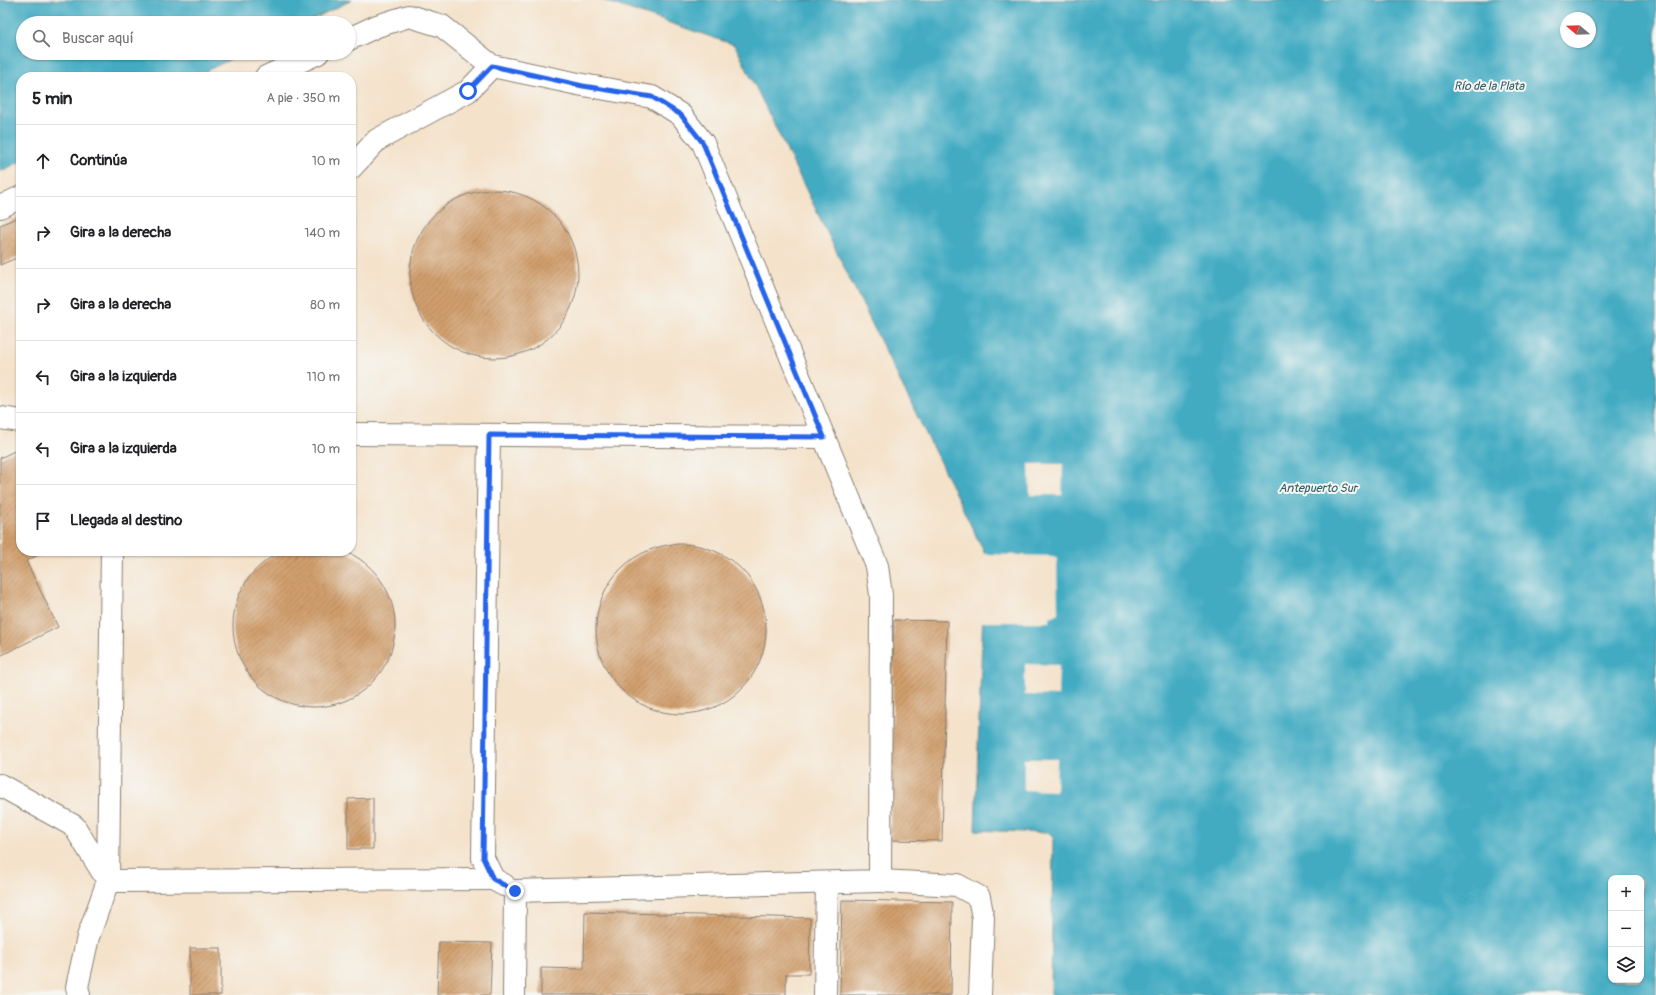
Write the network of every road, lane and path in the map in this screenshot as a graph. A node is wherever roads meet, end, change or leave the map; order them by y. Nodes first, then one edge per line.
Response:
1 (356, 36) edge
2 (303, 60) edge
3 (492, 66) junction
4 (277, 72) edge
5 (356, 162) edge
6 (16, 199) edge
7 (0, 206) edge
8 (0, 418) edge
9 (16, 420) edge
10 (356, 434) edge
11 (489, 435) junction
12 (824, 437) junction
13 (112, 556) edge
14 (0, 785) edge
15 (493, 879) junction
16 (108, 881) junction
17 (880, 881) junction
18 (827, 883) junction
19 (515, 891) junction
20 (79, 995) edge
21 (514, 995) edge
22 (826, 995) edge
23 (980, 995) edge

1 - 3 lane
2 - 4 lane
3 - 5 lane
3 - 12 lane
6 - 7 lane
8 - 9 lane
10 - 11 lane
11 - 12 lane
11 - 15 lane
12 - 17 lane
13 - 16 lane
14 - 16 lane
15 - 16 lane
15 - 19 lane
16 - 20 lane
17 - 18 lane
17 - 23 lane
18 - 19 lane
18 - 22 lane
19 - 21 lane

